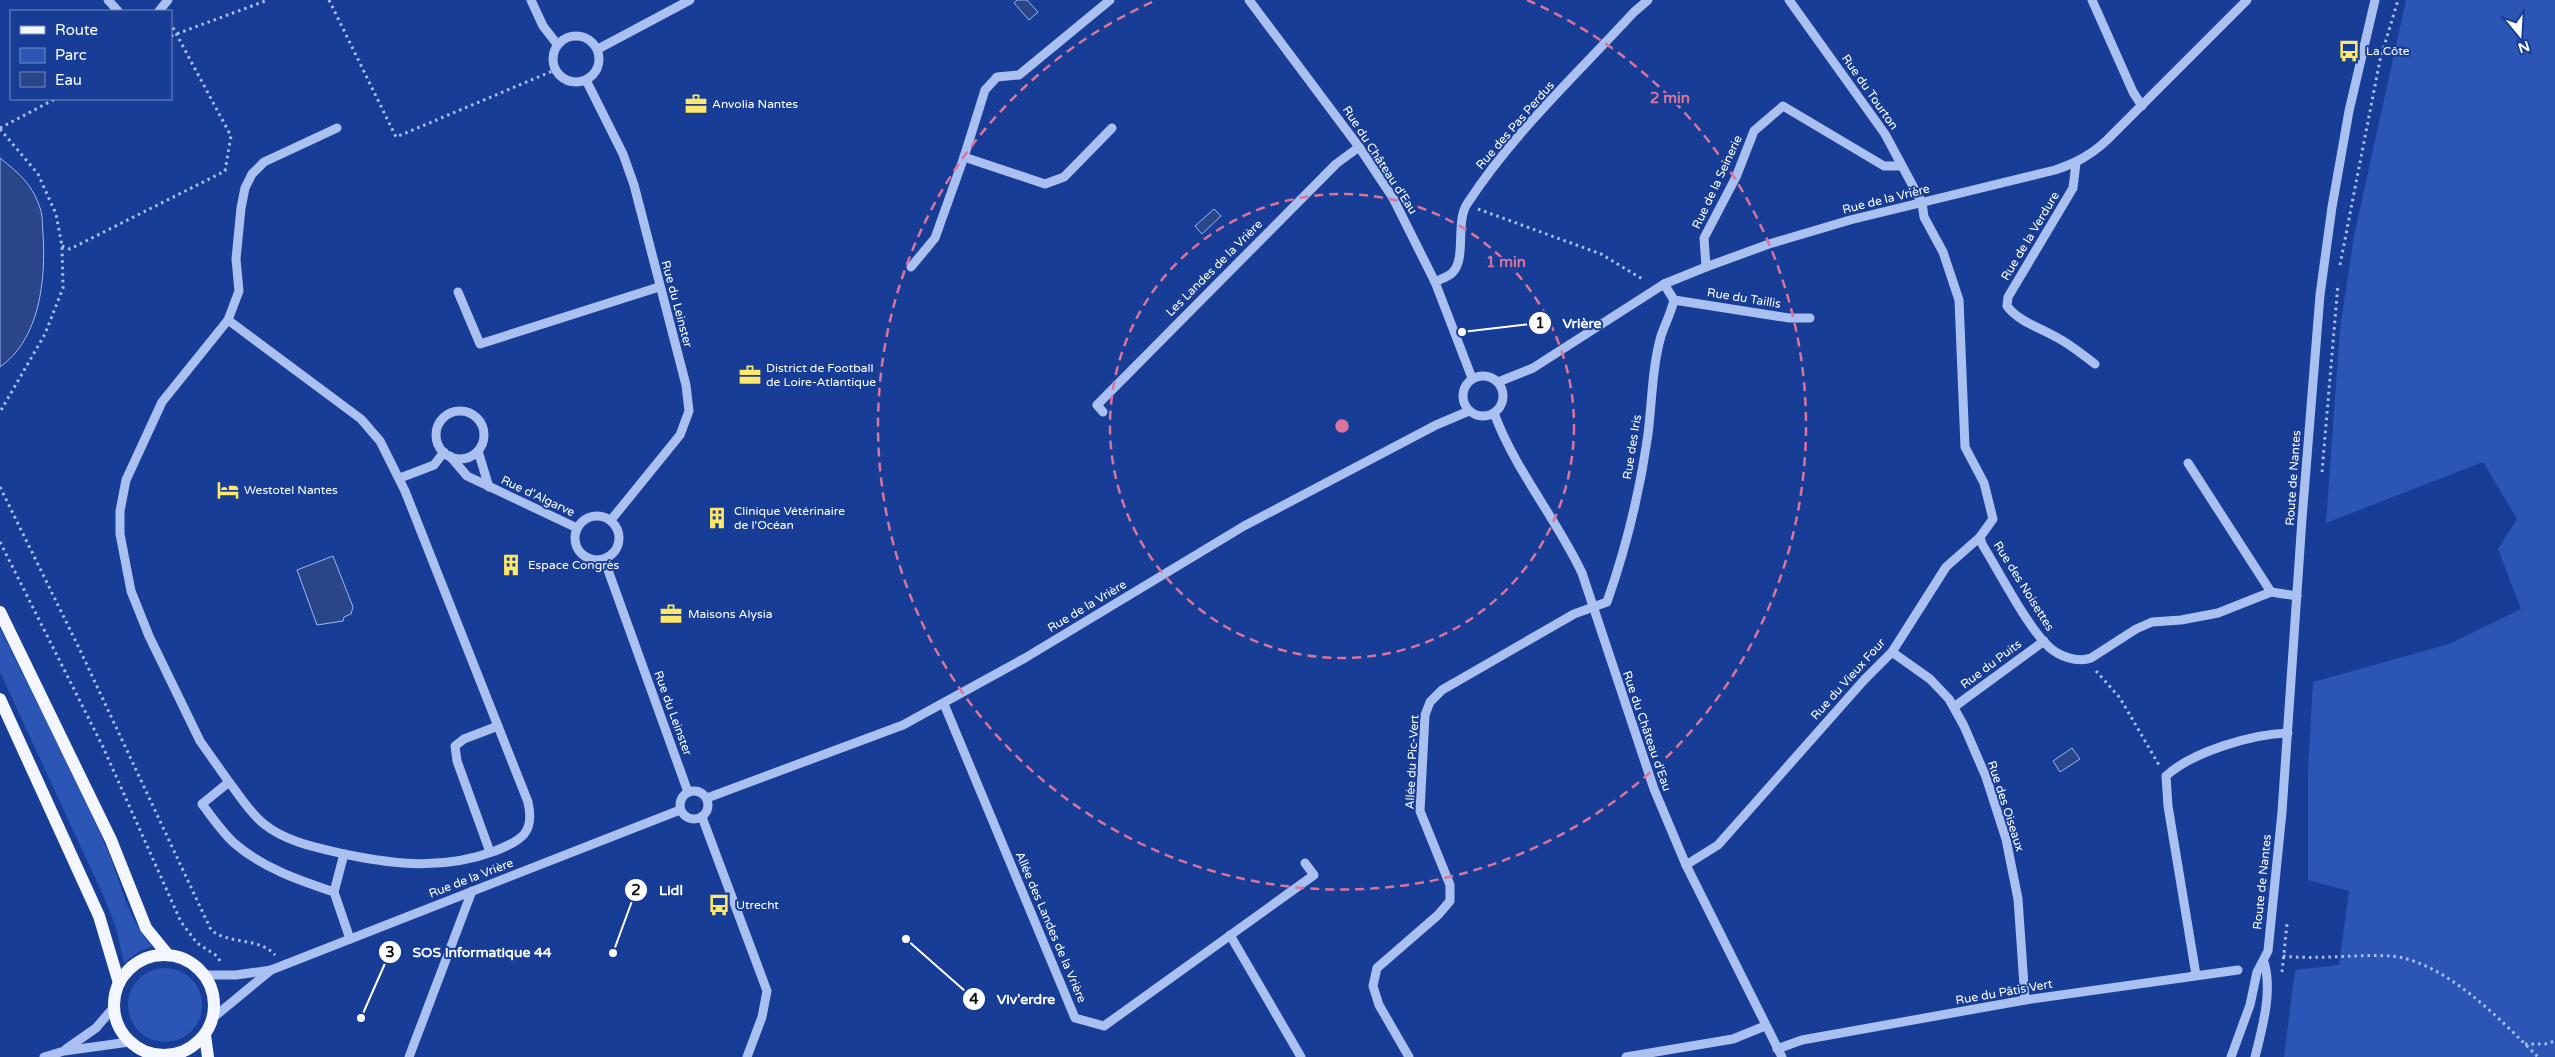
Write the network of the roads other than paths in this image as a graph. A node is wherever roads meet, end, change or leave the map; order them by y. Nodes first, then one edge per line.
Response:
1 (108, 0) edge
2 (168, 0) edge
3 (531, 0) edge
4 (690, 0) edge
5 (1110, 0) edge
6 (1248, 0) edge
7 (1648, 0) edge
8 (1789, 0) edge
9 (2092, 0) edge
10 (2247, 0) edge
11 (2375, 0) edge
12 (117, 10) edge
13 (160, 10) edge
14 (557, 44) junction
15 (598, 49) junction
16 (586, 80) junction
17 (2142, 106) junction
18 (337, 128) dead end
19 (1112, 128) dead end
20 (1360, 147) junction
21 (964, 157) junction
22 (2076, 163) junction
23 (1902, 166) junction
24 (1922, 203) junction
25 (911, 267) dead end
26 (1706, 267) junction
27 (1436, 282) junction
28 (1664, 284) junction
29 (659, 287) junction
30 (458, 292) dead end
31 (1674, 300) junction
32 (1810, 318) dead end
33 (228, 320) junction
34 (2095, 364) dead end
35 (1472, 378) junction
36 (1498, 382) junction
37 (1469, 410) junction
38 (1103, 412) dead end
39 (1494, 412) junction
40 (478, 451) junction
41 (447, 454) junction
42 (2188, 463) dead end
43 (400, 478) junction
44 (489, 488) junction
45 (611, 520) junction
46 (577, 528) junction
47 (1980, 536) junction
48 (604, 559) junction
49 (2271, 592) junction
50 (2296, 596) junction
51 (1593, 606) junction
52 (0, 612) edge
53 (2044, 641) junction
54 (1892, 652) junction
55 (0, 700) edge
56 (944, 704) junction
57 (1954, 708) junction
58 (498, 726) junction
59 (2288, 733) junction
60 (228, 782) junction
61 (688, 792) junction
62 (707, 798) junction
63 (680, 810) junction
64 (702, 817) junction
65 (490, 852) junction
66 (344, 854) junction
67 (1305, 863) dead end
68 (1686, 865) junction
69 (472, 891) junction
70 (334, 892) junction
71 (1230, 935) junction
72 (350, 939) junction
73 (168, 954) junction
74 (2264, 962) junction
75 (275, 968) junction
76 (2238, 970) dead end
77 (205, 974) junction
78 (2196, 975) junction
79 (119, 982) junction
80 (2026, 1000) junction
81 (114, 1006) junction
82 (214, 1017) junction
83 (1765, 1026) junction
84 (205, 1035) junction
85 (129, 1042) junction
86 (64, 1050) junction
87 (1780, 1053) edge
88 (156, 1056) edge
89 (44, 1057) edge
90 (208, 1057) edge
91 (409, 1057) edge
92 (748, 1057) edge
93 (1301, 1057) edge
94 (1409, 1057) edge
95 (1626, 1057) edge
96 (2231, 1057) edge
97 (2255, 1057) edge

1 - 12 street
2 - 13 street
3 - 14 street
4 - 15 street
5 - 21 street
6 - 20 street, Rue du Château d'Eau
7 - 27 street, Rue des Pas Perdus
8 - 23 street, Rue du Tourton
9 - 17 street
10 - 17 street, Rue de la Vrière
11 - 50 street, Route de Nantes
14 - 15 street
14 - 16 street
15 - 16 street
16 - 29 street, Rue du Leinster
17 - 22 street, Rue de la Vrière
18 - 33 street
19 - 21 street
20 - 27 street, Rue du Château d'Eau
20 - 38 street, Les Landes de la Vrière
21 - 25 street
22 - 24 street, Rue de la Vrière
22 - 34 street, Rue de la Verdure
23 - 24 street, Rue du Tourton
23 - 26 street, Rue de la Seinerie
24 - 26 street, Rue de la Vrière
24 - 47 street, Rue du Vieux Four
26 - 28 street, Rue de la Vrière
27 - 35 street, Rue du Château d'Eau
28 - 31 street
28 - 36 street, Rue de la Vrière
29 - 30 street
29 - 45 street, Rue du Leinster
31 - 32 street, Rue du Taillis
31 - 51 street, Rue des Iris
33 - 43 street
33 - 60 street
35 - 36 street
35 - 37 street
36 - 39 street
37 - 39 street
37 - 56 street, Rue de la Vrière
39 - 51 street, Rue du Château d'Eau
40 - 41 street
40 - 41 street, Rue d'Algarve
40 - 44 street, Rue d'Algarve
41 - 43 street
41 - 44 street, Rue d'Algarve
42 - 49 street
43 - 58 street
44 - 46 street, Rue d'Algarve
45 - 46 street
45 - 48 street
46 - 48 street
47 - 53 street, Rue des Noisettes
47 - 54 street, Rue du Vieux Four
48 - 61 street, Rue du Leinster
49 - 50 street
49 - 53 street, Rue des Noisettes
50 - 59 street, Route de Nantes
51 - 68 street, Rue du Château d'Eau
51 - 94 street, Allée du Pic-Vert
52 - 73 main road
53 - 57 street, Rue du Puits
54 - 57 street, Rue des Oiseaux
54 - 68 street, Rue du Vieux Four
55 - 79 main road
56 - 62 street, Rue de la Vrière
56 - 71 street, Allée des Landes de la Vrière
57 - 80 street, Rue des Oiseaux
58 - 65 street
58 - 65 street
59 - 74 street, Route de Nantes
59 - 78 street
60 - 66 street
60 - 70 street
61 - 62 street
61 - 63 street
62 - 64 street
63 - 64 street
63 - 69 street, Rue de la Vrière
64 - 92 street
65 - 66 street
66 - 70 street
67 - 71 street, Allée des Landes de la Vrière
68 - 83 street, Rue du Château d'Eau
69 - 72 street, Rue de la Vrière
69 - 91 street
70 - 72 street
71 - 93 street
72 - 75 street, Rue de la Vrière
73 - 77 main road
73 - 79 main road
74 - 96 street, Route de Nantes
74 - 97 street, Route de Nantes
75 - 77 street, Rue de la Vrière
75 - 82 street, Rue de la Vrière
76 - 78 street, Rue du Pâtis Vert
77 - 82 main road
78 - 80 street, Rue du Pâtis Vert
79 - 81 main road
80 - 87 street, Rue du Pâtis Vert
81 - 85 main road
81 - 86 street
82 - 84 main road
83 - 87 street, Rue du Château d'Eau
83 - 95 street
84 - 88 main road
84 - 90 main road
85 - 86 street
85 - 88 main road
86 - 89 street

